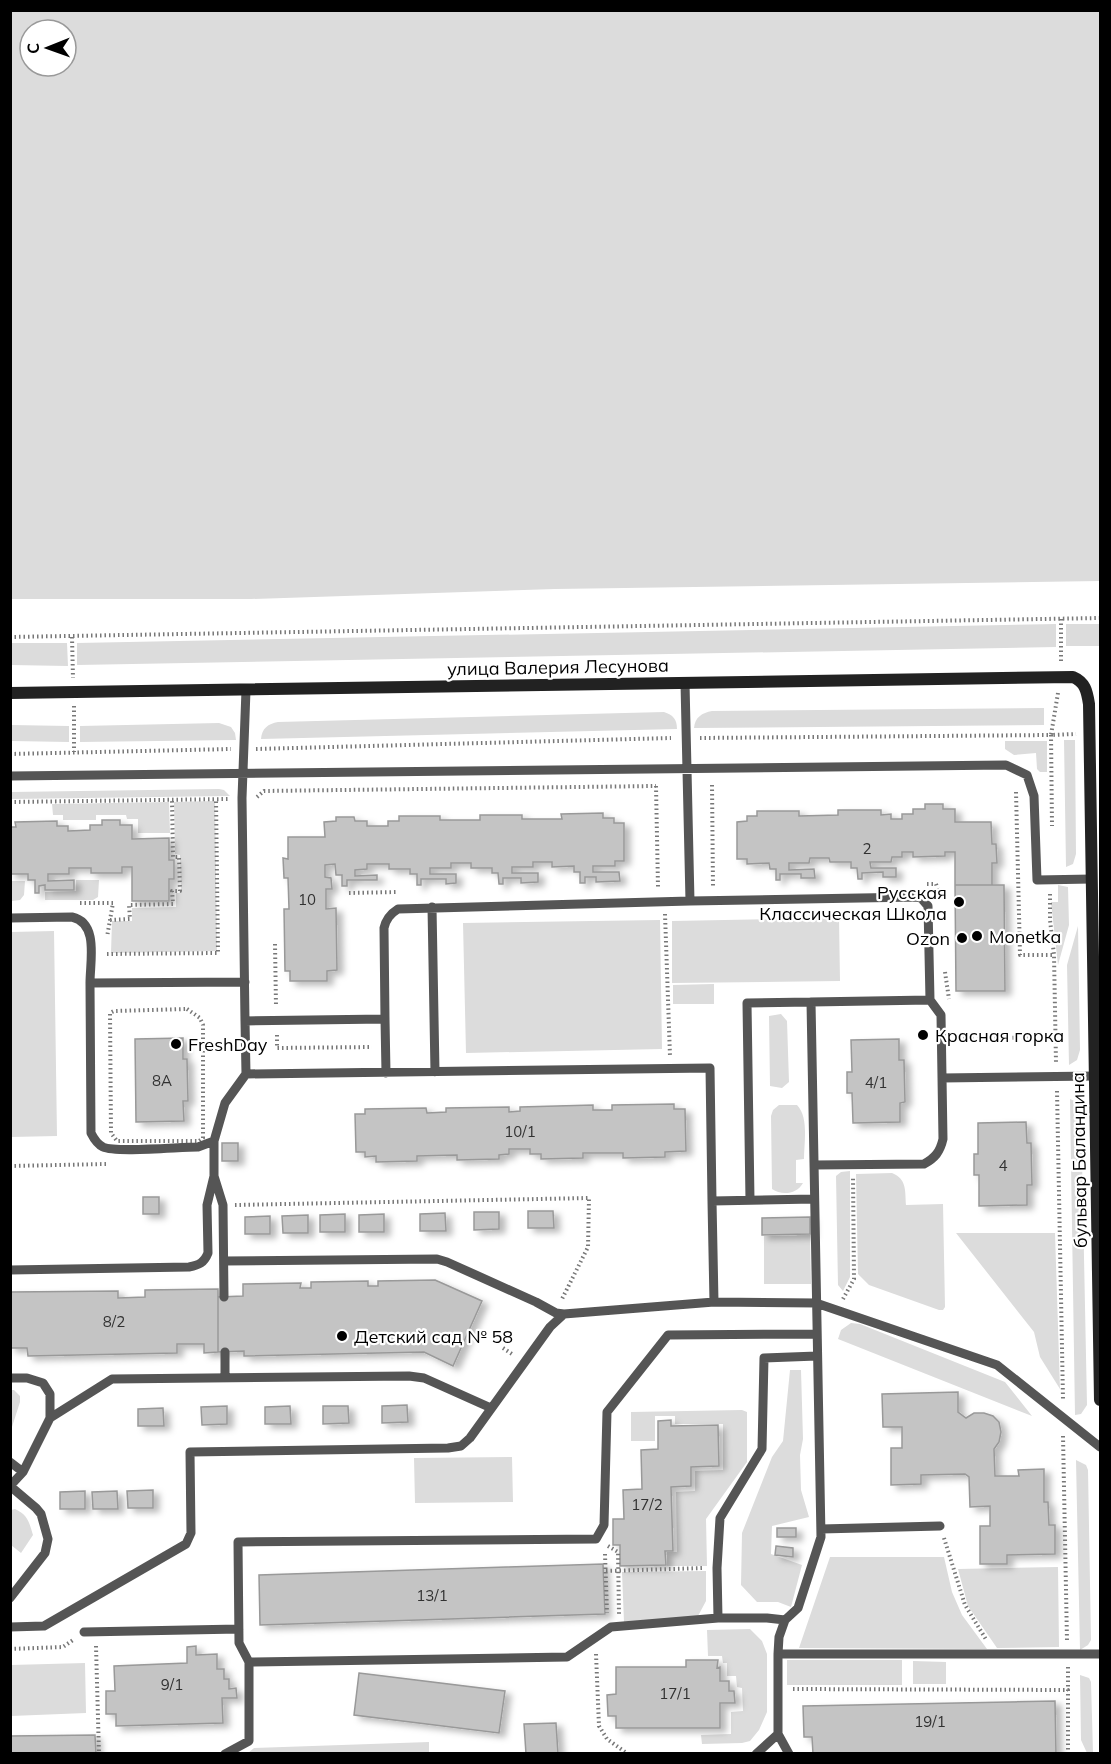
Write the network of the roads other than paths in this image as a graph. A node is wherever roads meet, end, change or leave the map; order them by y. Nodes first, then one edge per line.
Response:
1 (685, 683) junction
2 (246, 690) junction
3 (10, 693) edge
4 (1089, 704) joint
5 (687, 768) junction
6 (243, 773) junction
7 (10, 776) edge
8 (1092, 879) junction
9 (690, 901) junction
10 (432, 907) junction
11 (10, 918) edge
12 (244, 982) junction
13 (90, 983) junction
14 (930, 1000) junction
15 (811, 1002) junction
16 (385, 1019) junction
17 (245, 1021) junction
18 (435, 1072) junction
19 (386, 1073) junction
20 (246, 1074) junction
21 (1095, 1076) junction
22 (942, 1078) junction
23 (214, 1141) junction
24 (814, 1165) junction
25 (214, 1176) junction
26 (814, 1199) junction
27 (750, 1200) junction
28 (712, 1201) junction
29 (224, 1261) junction
30 (10, 1270) edge
31 (224, 1297) dead end
32 (714, 1302) junction
33 (816, 1303) junction
34 (560, 1313) junction
35 (816, 1334) junction
36 (225, 1352) dead end
37 (817, 1356) junction
38 (10, 1378) edge
39 (225, 1378) junction
40 (1101, 1400) edge
41 (491, 1408) junction
42 (50, 1418) junction
43 (1101, 1447) edge
44 (10, 1462) edge
45 (22, 1472) junction
46 (10, 1486) edge
47 (940, 1526) road end
48 (820, 1528) junction
49 (10, 1598) edge
50 (718, 1618) junction
51 (786, 1620) junction
52 (10, 1627) edge
53 (239, 1629) junction
54 (84, 1632) road end
55 (778, 1654) junction
56 (1101, 1654) edge
57 (249, 1662) junction
58 (777, 1734) junction
59 (225, 1754) edge
60 (756, 1754) edge
61 (789, 1754) edge

1 - 2 main road, улица Валерия Лесунова
1 - 4 main road, улица Валерия Лесунова
1 - 5 lane
2 - 3 main road, улица Валерия Лесунова
2 - 6 lane
4 - 8 main road, бульвар Баландина
5 - 6 lane
5 - 8 lane
5 - 9 lane
6 - 7 lane
6 - 12 lane
8 - 21 main road, бульвар Баландина
9 - 10 lane
9 - 14 lane
10 - 16 lane
10 - 18 lane
11 - 13 lane
12 - 13 lane
12 - 17 lane
13 - 23 lane
14 - 15 lane
14 - 22 lane
15 - 24 lane
15 - 27 lane
16 - 17 lane
16 - 19 lane
17 - 20 lane
18 - 19 lane
18 - 28 lane
19 - 20 lane
20 - 23 lane
21 - 22 lane
21 - 40 main road, бульвар Баландина
22 - 24 lane
23 - 25 lane
24 - 26 lane
25 - 29 lane
25 - 30 lane
26 - 27 lane
26 - 33 lane
27 - 28 lane
28 - 32 lane
29 - 31 lane
29 - 34 lane
32 - 33 lane
32 - 34 lane
33 - 35 lane
33 - 43 lane
34 - 41 lane
35 - 37 lane
35 - 53 lane
36 - 39 lane
37 - 48 lane
37 - 50 lane
38 - 42 lane
39 - 41 lane
39 - 42 lane
41 - 52 lane
42 - 45 lane
44 - 45 lane
45 - 46 lane
46 - 49 lane
47 - 48 lane
48 - 51 lane
50 - 51 lane
50 - 57 lane
51 - 55 lane
53 - 54 lane
53 - 57 lane
55 - 56 lane
55 - 58 lane
57 - 59 lane
58 - 60 lane
58 - 61 lane

